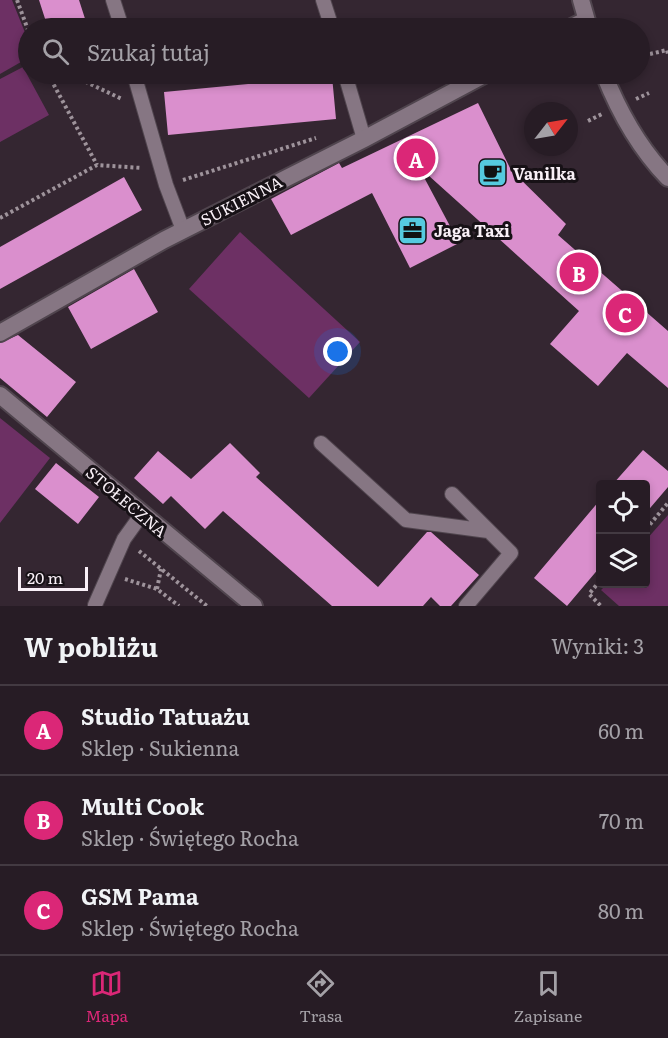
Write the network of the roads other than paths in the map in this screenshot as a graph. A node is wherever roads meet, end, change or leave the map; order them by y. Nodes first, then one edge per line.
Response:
1 (114, 0) edge
2 (323, 0) edge
3 (581, 0) edge
4 (119, 18) edge
5 (329, 18) edge
6 (586, 18) edge
7 (137, 84) edge
8 (348, 84) edge
9 (467, 84) edge
10 (608, 84) edge
11 (364, 139) junction
12 (668, 177) edge
13 (183, 230) junction
14 (0, 333) edge
15 (0, 395) edge
16 (321, 442) dead end
17 (452, 494) dead end
18 (142, 514) junction
19 (488, 531) junction
20 (95, 604) dead end
21 (254, 606) edge
22 (466, 606) edge

1 - 4 lane
2 - 5 lane
3 - 6 street
7 - 13 lane
8 - 11 lane
9 - 11 street, SUKIENNA
10 - 12 street
11 - 13 street, SUKIENNA
13 - 14 street, SUKIENNA
15 - 18 street, STOŁECZNA
16 - 19 lane
17 - 19 lane
18 - 20 lane
18 - 21 street, STOŁECZNA
19 - 22 lane

